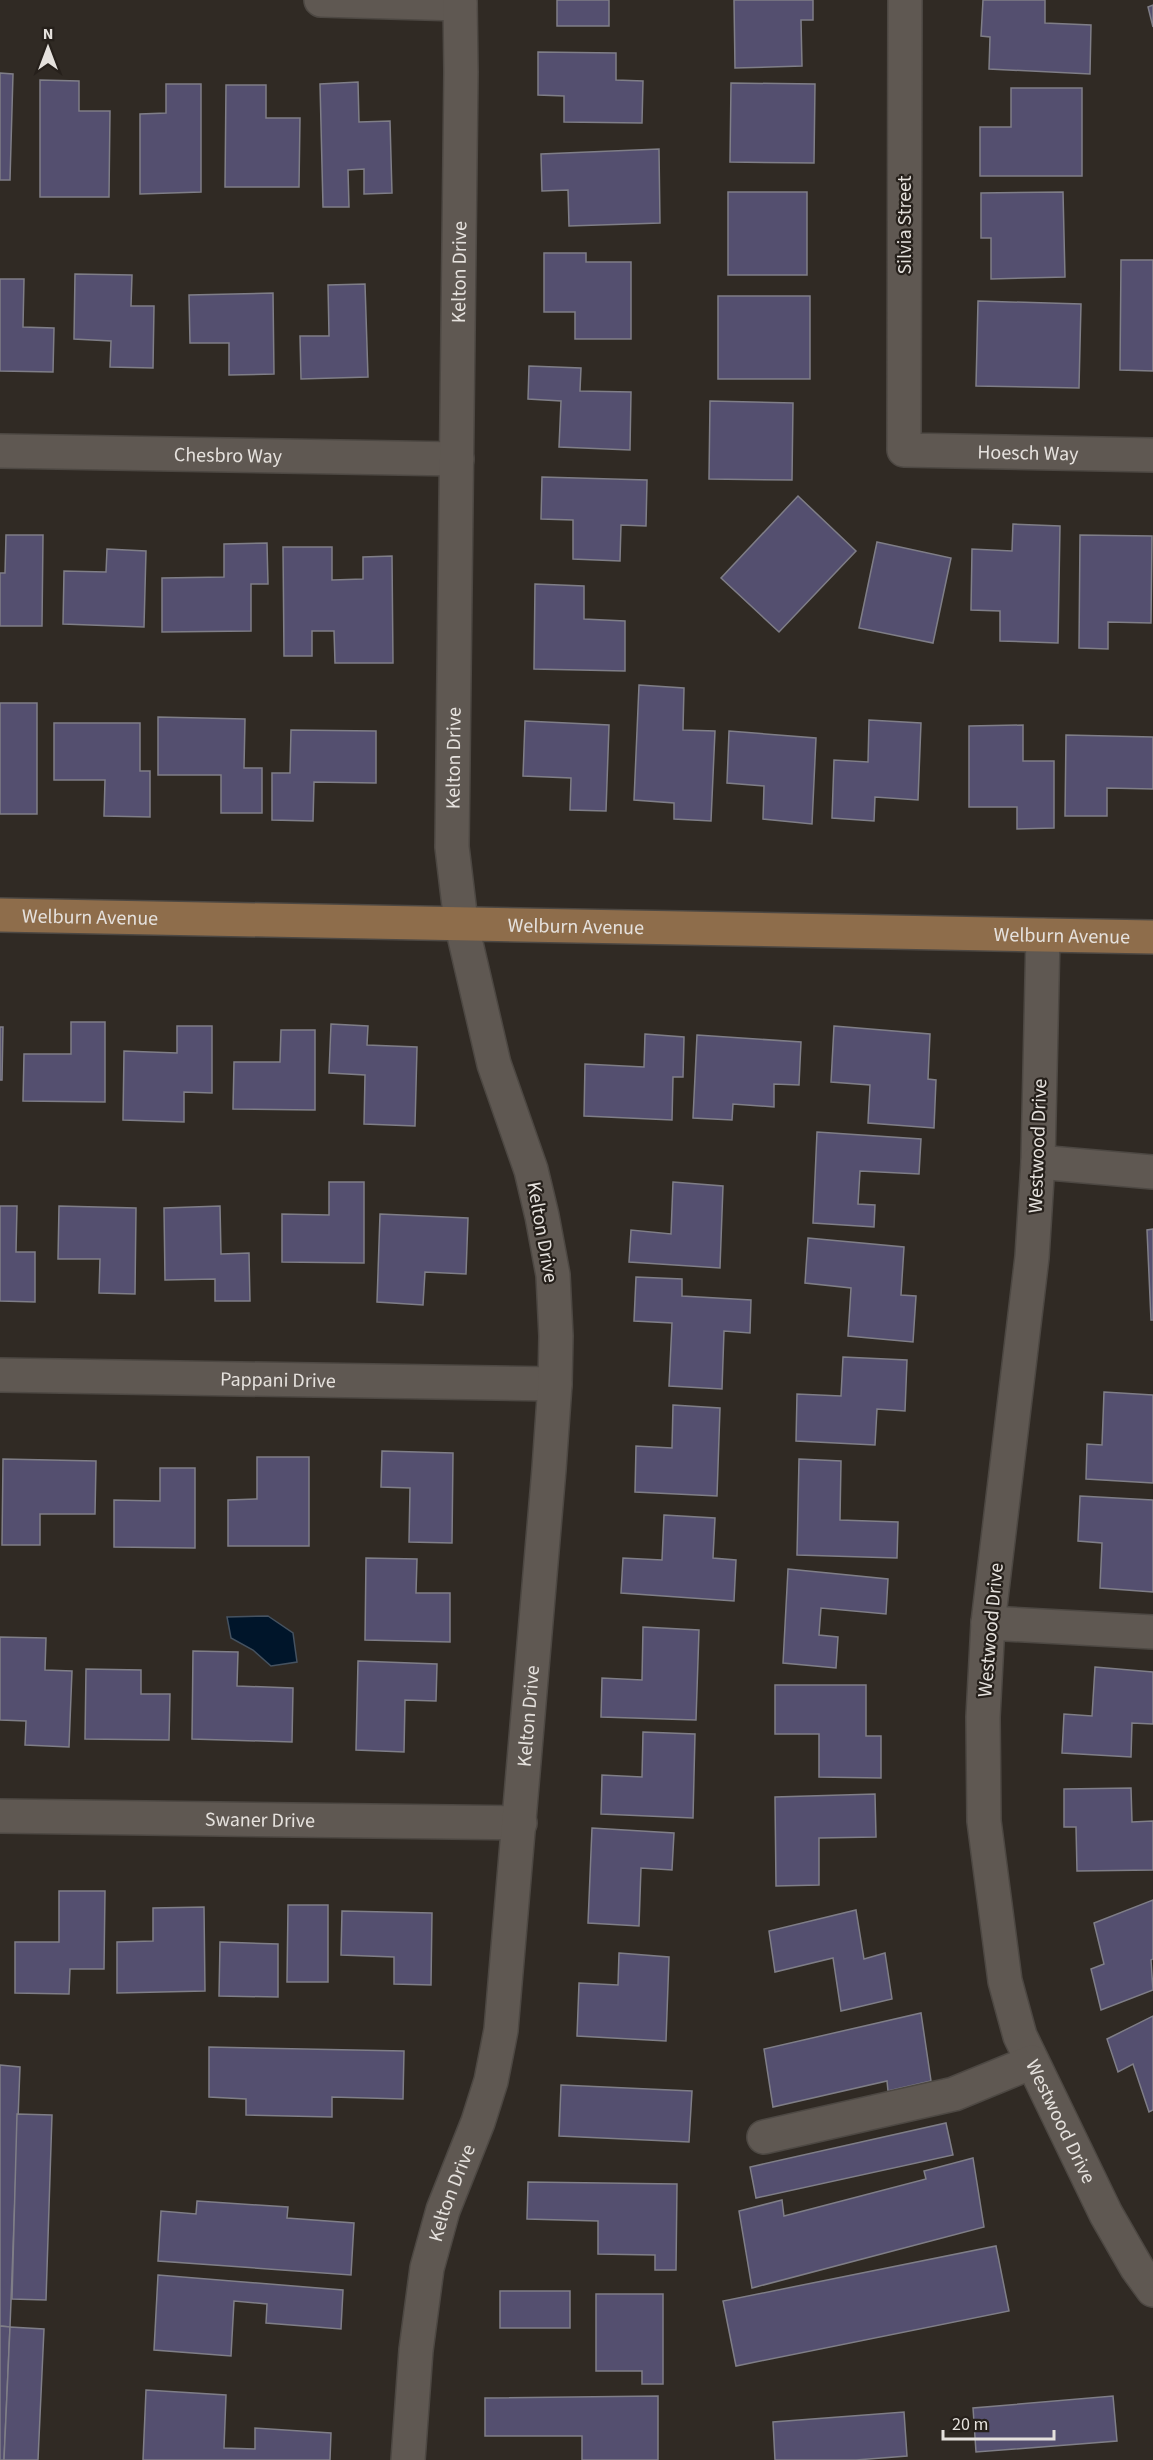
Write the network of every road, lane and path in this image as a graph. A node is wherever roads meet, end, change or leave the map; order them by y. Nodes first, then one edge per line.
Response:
1 (321, 0) edge
2 (904, 0) edge
3 (460, 2) edge
4 (903, 450) joint
5 (0, 451) edge
6 (1153, 455) edge
7 (457, 459) junction
8 (0, 915) edge
9 (461, 922) junction
10 (1043, 935) junction
11 (1153, 937) edge
12 (1038, 1162) junction
13 (1153, 1172) edge
14 (0, 1375) edge
15 (555, 1384) junction
16 (988, 1623) junction
17 (1153, 1632) edge
18 (0, 1816) edge
19 (520, 1823) junction
20 (1032, 2062) junction
21 (764, 2138) dead end
22 (1153, 2290) edge
23 (408, 2460) edge

1 - 3 street
2 - 4 street, Silvia Street
3 - 7 street, Kelton Drive
4 - 6 street, Hoesch Way
5 - 7 street, Chesbro Way
7 - 9 street, Kelton Drive
8 - 9 main road, Welburn Avenue
9 - 10 main road, Welburn Avenue
9 - 15 street, Kelton Drive
10 - 11 main road, Welburn Avenue
10 - 12 street, Westwood Drive
12 - 13 street
12 - 16 street, Westwood Drive
14 - 15 street, Pappani Drive
15 - 19 street, Kelton Drive
16 - 17 street
16 - 20 street, Westwood Drive
18 - 19 street, Swaner Drive
19 - 23 street, Kelton Drive
20 - 21 street
20 - 22 street, Westwood Drive

